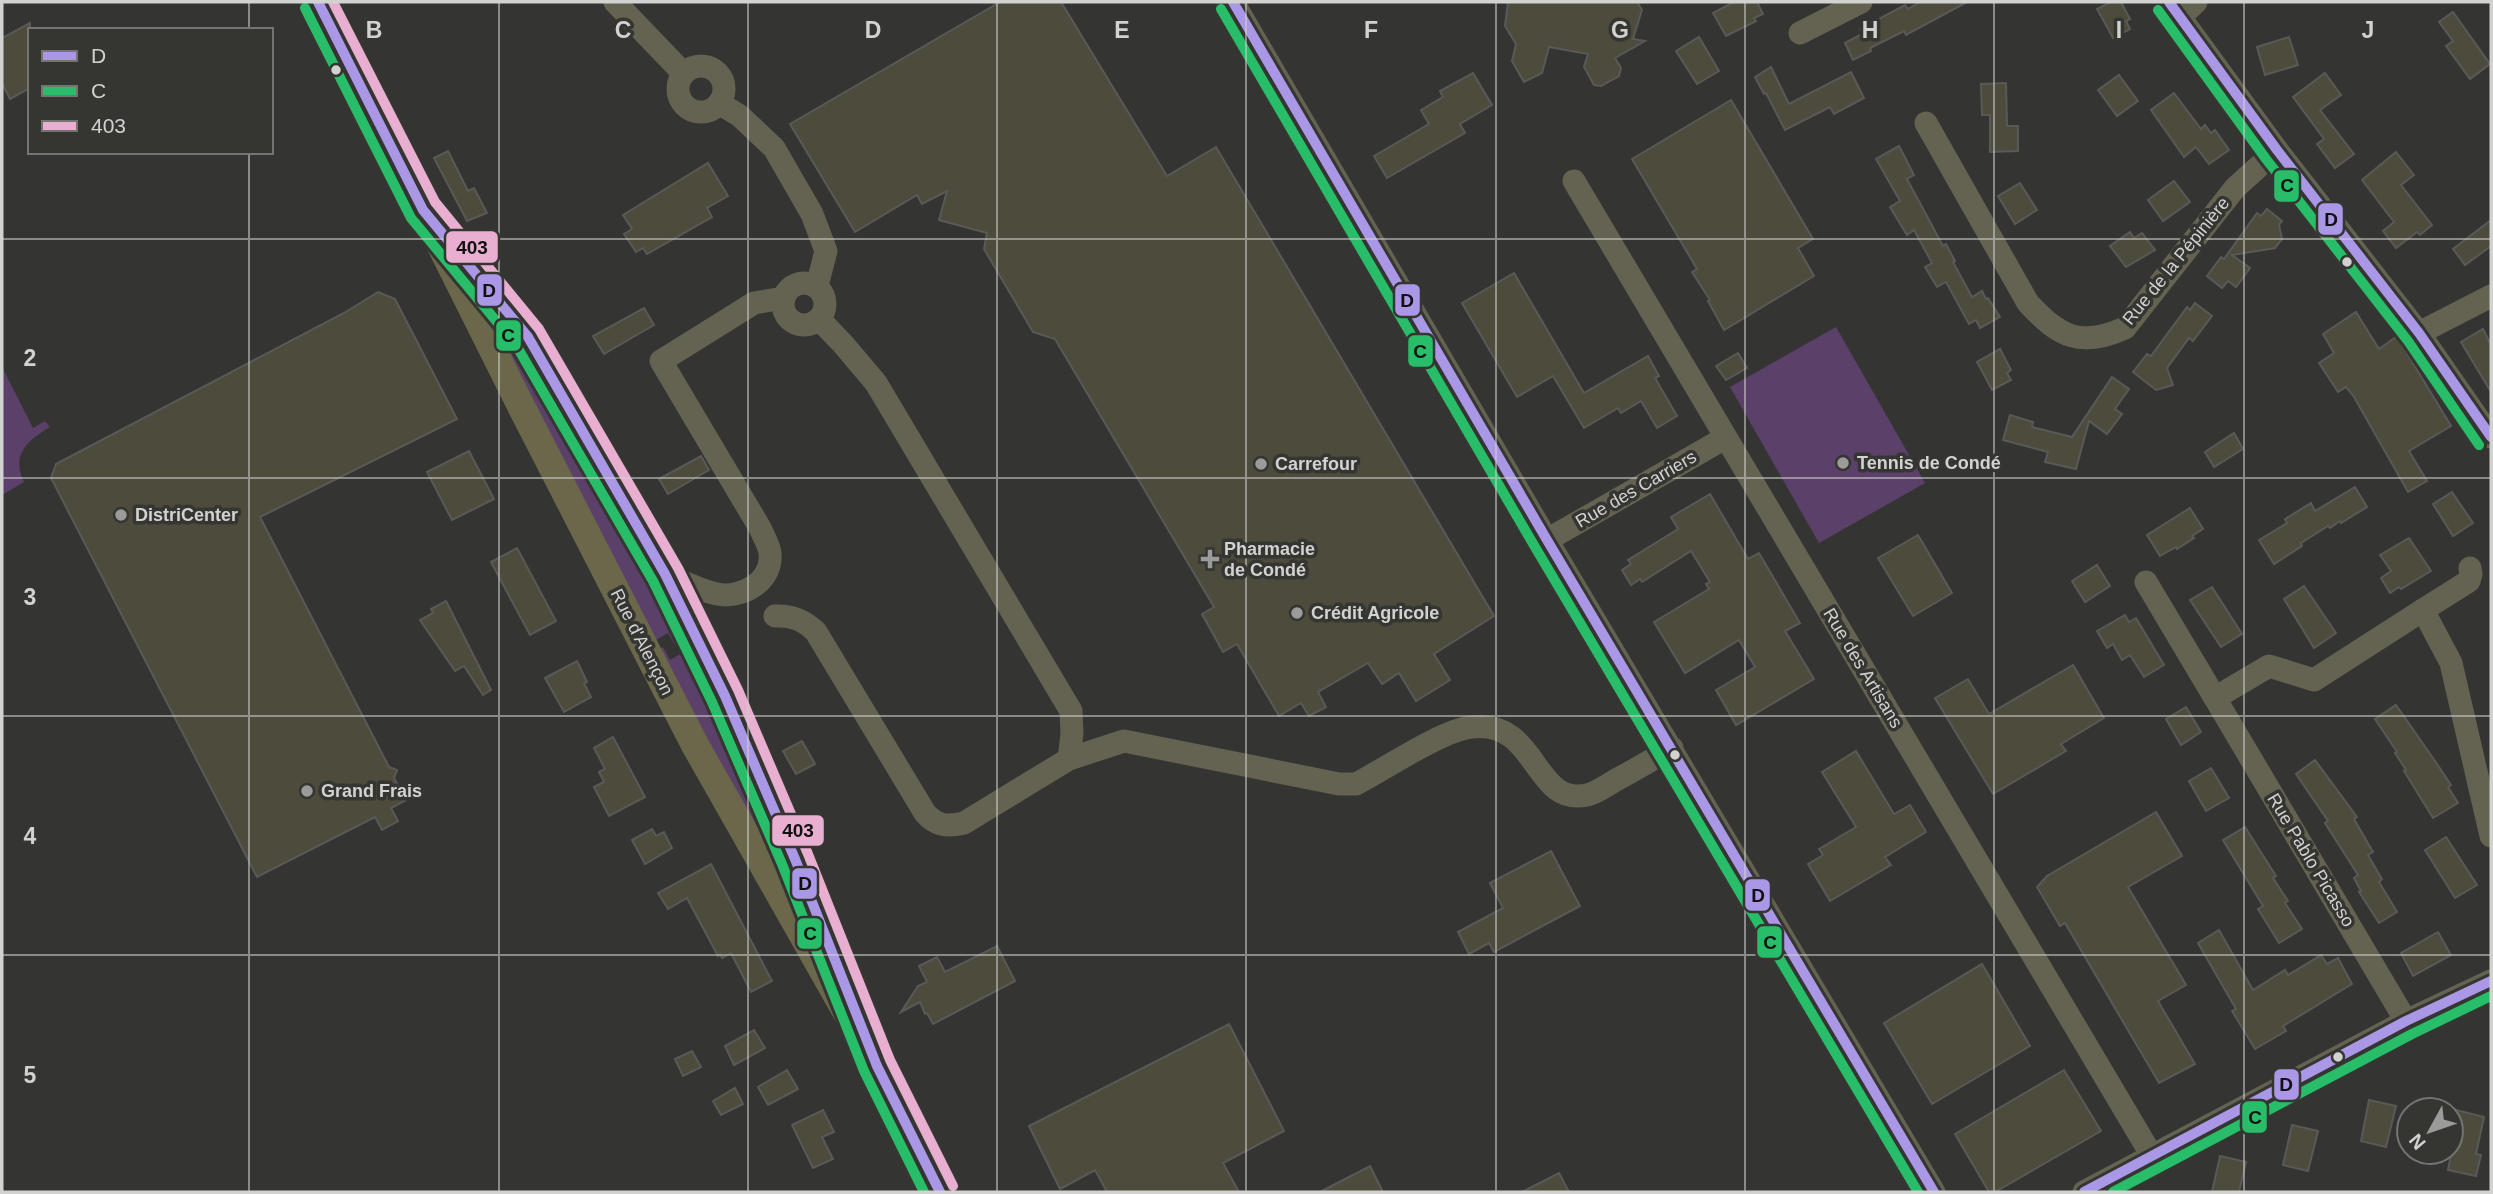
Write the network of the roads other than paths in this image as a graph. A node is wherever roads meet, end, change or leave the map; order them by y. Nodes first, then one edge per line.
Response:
1 (615, 2) edge
2 (1233, 2) edge
3 (1861, 2) edge
4 (2182, 7) edge
5 (323, 12) edge
6 (1800, 33) dead end
7 (683, 74) junction
8 (719, 103) junction
9 (1926, 122) dead end
10 (2277, 149) junction
11 (1574, 181) dead end
12 (423, 210) junction
13 (817, 286) junction
14 (2491, 296) edge
15 (784, 299) junction
16 (819, 319) junction
17 (2419, 333) junction
18 (2491, 437) edge
19 (1725, 438) junction
20 (1547, 540) junction
21 (2470, 568) dead end
22 (665, 574) junction
23 (2146, 582) dead end
24 (2423, 611) junction
25 (775, 616) dead end
26 (2215, 698) junction
27 (1672, 748) junction
28 (1069, 759) junction
29 (2491, 836) edge
30 (2491, 981) edge
31 (2406, 1021) junction
32 (877, 1066) junction
33 (2152, 1156) junction
34 (940, 1192) edge
35 (1934, 1192) edge
36 (2084, 1192) edge

1 - 7 street
2 - 20 street
3 - 6 street
4 - 10 street
5 - 12 main road, Rue d'Alençon
7 - 8 street
7 - 8 street
8 - 13 street
9 - 10 street, Rue de la Pépinière
10 - 17 street
11 - 19 street, Rue des Artisans
12 - 22 main road, Rue d'Alençon
12 - 32 main road, Rue d'Alençon
13 - 15 street
13 - 16 street
14 - 17 street
15 - 16 street
15 - 22 street
16 - 28 street
17 - 18 street
19 - 20 street, Rue des Carriers
19 - 33 street, Rue des Artisans
20 - 27 street
21 - 24 street
22 - 32 main road, Rue d'Alençon
23 - 26 street, Rue Pablo Picasso
24 - 26 street
24 - 29 street
25 - 28 street
26 - 31 street, Rue Pablo Picasso
27 - 28 street
27 - 35 street
30 - 31 street
31 - 33 street
32 - 34 main road, Rue d'Alençon
33 - 36 street

